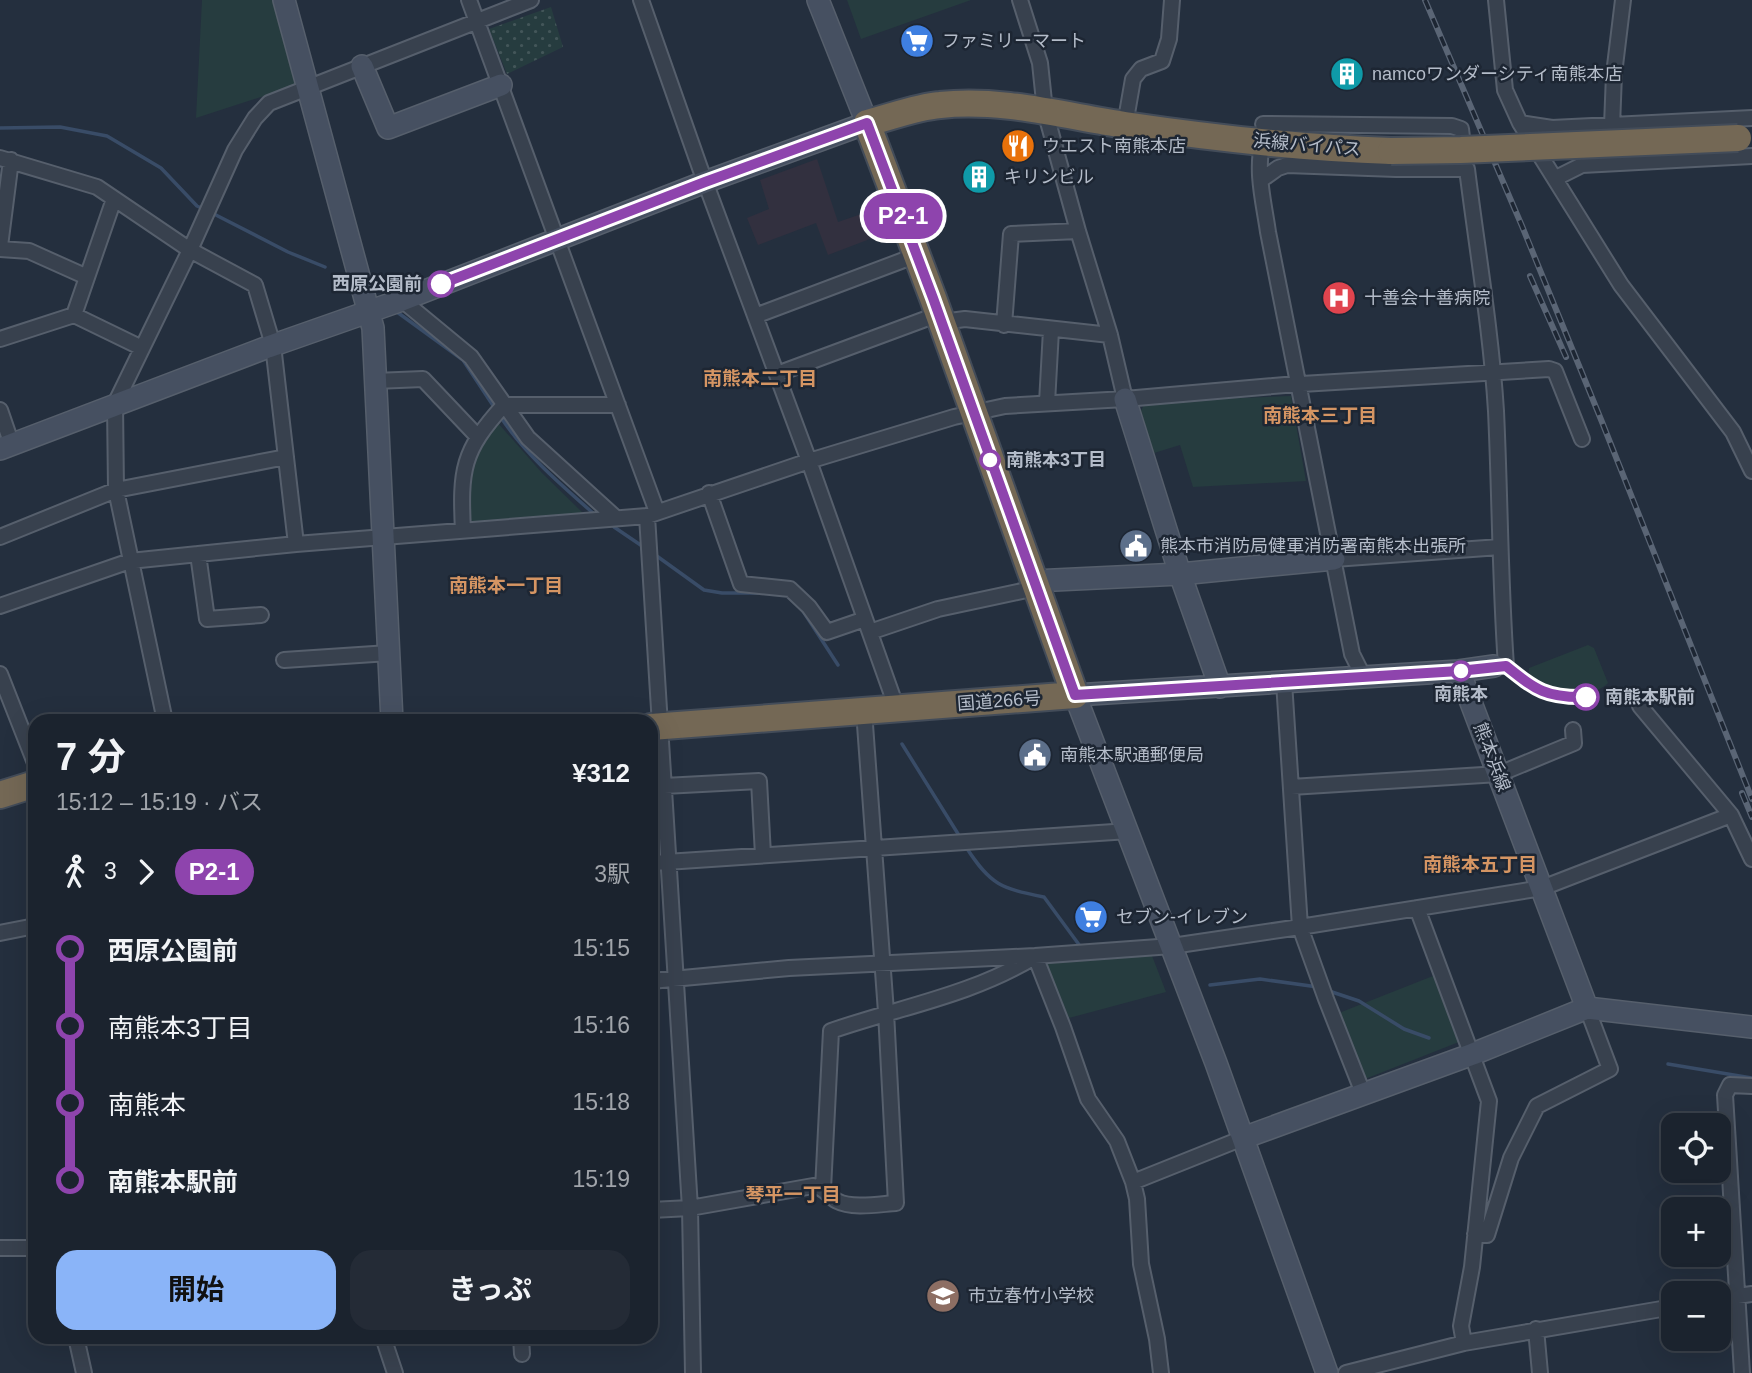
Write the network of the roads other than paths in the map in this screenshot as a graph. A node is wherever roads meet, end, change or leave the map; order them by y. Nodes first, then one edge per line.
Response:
1 (284, 0) edge
2 (469, 0) edge
3 (531, 0) edge
4 (641, 0) edge
5 (818, 0) edge
6 (1020, 0) edge
7 (1172, 0) edge
8 (1496, 0) edge
9 (1623, 0) edge
10 (476, 20) junction
11 (362, 66) junction
12 (501, 86) junction
13 (307, 88) junction
14 (1045, 111) junction
15 (867, 123) junction
16 (1520, 123) junction
17 (1125, 125) junction
18 (1612, 126) junction
19 (1263, 133) junction
20 (1749, 137) edge
21 (6, 159) edge
22 (1466, 169) junction
23 (1556, 178) junction
24 (1261, 180) junction
25 (705, 182) junction
26 (114, 199) junction
27 (1078, 231) junction
28 (557, 239) junction
29 (0, 247) edge
30 (190, 250) junction
31 (917, 255) junction
32 (87, 277) junction
33 (402, 300) junction
34 (367, 310) junction
35 (74, 316) junction
36 (755, 316) junction
37 (941, 318) junction
38 (1004, 325) junction
39 (1051, 330) junction
40 (1110, 335) junction
41 (0, 339) edge
42 (273, 345) junction
43 (142, 348) junction
44 (1493, 372) junction
45 (777, 374) junction
46 (375, 381) junction
47 (1300, 384) junction
48 (1125, 400) junction
49 (1047, 403) junction
50 (115, 404) junction
51 (504, 405) junction
52 (618, 405) junction
53 (0, 410) edge
54 (973, 411) junction
55 (478, 437) junction
56 (1582, 439) dead end
57 (6, 447) edge
58 (286, 457) junction
59 (809, 461) junction
60 (1752, 471) edge
61 (116, 490) junction
62 (709, 493) junction
63 (652, 514) junction
64 (617, 518) junction
65 (464, 531) junction
66 (0, 537) edge
67 (383, 538) junction
68 (296, 544) junction
69 (1500, 547) junction
70 (198, 554) junction
71 (1334, 559) junction
72 (130, 561) junction
73 (1180, 574) junction
74 (1035, 585) junction
75 (0, 606) edge
76 (261, 615) dead end
77 (867, 625) junction
78 (389, 653) junction
79 (284, 660) dead end
80 (1494, 666) joint
81 (1459, 671) junction
82 (0, 674) edge
83 (1364, 678) junction
84 (1284, 682) junction
85 (1220, 687) junction
86 (1075, 695) junction
87 (1640, 706) dead end
88 (897, 709) junction
89 (864, 711) junction
90 (163, 714) edge
91 (392, 714) edge
92 (656, 714) edge
93 (658, 726) edge
94 (1573, 730) dead end
95 (658, 741) edge
96 (28, 746) edge
97 (1499, 774) junction
98 (28, 786) edge
99 (664, 786) junction
100 (1291, 787) junction
101 (0, 795) edge
102 (1731, 815) junction
103 (1129, 831) junction
104 (874, 848) junction
105 (763, 855) junction
106 (1752, 859) edge
107 (670, 862) junction
108 (658, 863) edge
109 (1542, 888) junction
110 (1418, 908) junction
111 (28, 927) edge
112 (1300, 927) junction
113 (0, 933) edge
114 (1172, 946) junction
115 (1035, 956) junction
116 (882, 964) junction
117 (677, 980) junction
118 (658, 981) edge
119 (1587, 1008) junction
120 (886, 1012) junction
121 (1752, 1027) edge
122 (1473, 1054) junction
123 (1752, 1086) edge
124 (1363, 1093) junction
125 (1243, 1138) junction
126 (1133, 1182) junction
127 (823, 1189) junction
128 (690, 1208) junction
129 (658, 1210) edge
130 (1475, 1234) junction
131 (0, 1248) edge
132 (28, 1248) edge
133 (1745, 1295) edge
134 (1661, 1309) edge
135 (1536, 1329) junction
136 (1464, 1343) junction
137 (78, 1344) edge
138 (386, 1344) edge
139 (521, 1344) edge
140 (522, 1354) dead end
141 (1406, 1357) junction
142 (84, 1373) edge
143 (396, 1373) edge
144 (692, 1373) edge
145 (1161, 1373) edge
146 (1327, 1373) edge
147 (1346, 1373) edge
148 (1407, 1373) edge
149 (1540, 1373) edge
150 (1742, 1373) edge

1 - 13 street
2 - 10 street
3 - 10 street
4 - 25 street
5 - 15 street
6 - 14 street
7 - 17 street
8 - 16 street
9 - 18 street
10 - 11 street
10 - 12 street
11 - 12 street
11 - 13 street
12 - 28 street
13 - 30 street
13 - 34 street
14 - 15 highway, 浜線バイパス
14 - 17 highway, 浜線バイパス
14 - 27 street
15 - 25 street
15 - 31 highway
16 - 18 street
16 - 23 street
17 - 19 highway, 浜線バイパス
18 - 20 street
19 - 20 highway, 浜線バイパス, bridge
19 - 22 street
19 - 24 street
20 - 23 street
21 - 26 street
21 - 29 street
22 - 24 street
22 - 44 street
23 - 60 street
24 - 47 street
25 - 28 street
25 - 36 street
26 - 30 street
26 - 32 street
27 - 38 street
27 - 40 street
28 - 33 street
28 - 52 street
29 - 32 street
30 - 42 street
30 - 43 street
31 - 36 street
31 - 37 highway
32 - 35 street
33 - 34 street
33 - 51 street
34 - 42 street
34 - 46 street
35 - 41 street
35 - 43 street
36 - 45 street
37 - 38 street
37 - 45 street
37 - 54 highway
38 - 39 street
39 - 40 street
39 - 49 street
40 - 48 street
42 - 50 street
42 - 58 street
43 - 50 street
44 - 47 street
44 - 56 street
44 - 69 street
45 - 59 street
46 - 55 street
46 - 67 street
47 - 48 street
47 - 71 street
48 - 49 street
48 - 73 street
49 - 54 street
50 - 57 street
50 - 61 street
51 - 52 street
51 - 55 street
51 - 64 street
52 - 63 street
53 - 57 street
54 - 59 street
54 - 74 highway
55 - 65 street
58 - 61 street
58 - 68 street
59 - 62 street
59 - 77 street
61 - 66 street
61 - 72 street
62 - 63 street
62 - 77 street
63 - 64 street
63 - 92 street
64 - 65 street
65 - 67 street
67 - 68 street
67 - 78 street
68 - 70 street
69 - 71 street
69 - 80 street
70 - 72 street
70 - 76 street
71 - 73 street
71 - 83 street
72 - 75 street
72 - 90 street
73 - 74 street
73 - 85 street
74 - 77 street
74 - 86 highway
77 - 88 street
78 - 79 street
78 - 91 street
80 - 81 street
81 - 83 street
81 - 97 street, 熊本浜線
82 - 96 street
83 - 84 street
84 - 85 street
84 - 100 street
85 - 86 street
86 - 88 highway, 国道266号
86 - 103 street
87 - 102 street
88 - 89 highway, 国道266号
89 - 93 highway, 国道266号
89 - 104 street
94 - 97 street
95 - 99 street
97 - 100 street
97 - 109 street, 熊本浜線
98 - 101 highway
99 - 105 street
99 - 107 street
100 - 112 street
102 - 106 street
102 - 109 street
103 - 104 street
103 - 114 street
104 - 105 street
104 - 116 street
105 - 107 street
107 - 108 street
107 - 117 street
109 - 110 street
109 - 119 street, 熊本浜線
110 - 112 street
110 - 122 street
111 - 113 street
112 - 114 street
112 - 124 street
114 - 115 street
114 - 125 street
115 - 116 street
115 - 120 street
115 - 126 street
116 - 117 street
116 - 120 street
117 - 118 street
117 - 128 street
119 - 121 street
119 - 122 street
119 - 130 street
120 - 127 street
120 - 127 street
122 - 124 street
122 - 130 street
123 - 133 street
124 - 125 street
125 - 126 street
125 - 146 street
126 - 145 street
127 - 128 street
128 - 129 street
128 - 144 street
130 - 136 street
131 - 132 street
133 - 150 street
134 - 135 street
135 - 136 street
135 - 149 street
136 - 141 street
137 - 142 street
138 - 143 street
139 - 140 street
141 - 147 street
141 - 148 street

